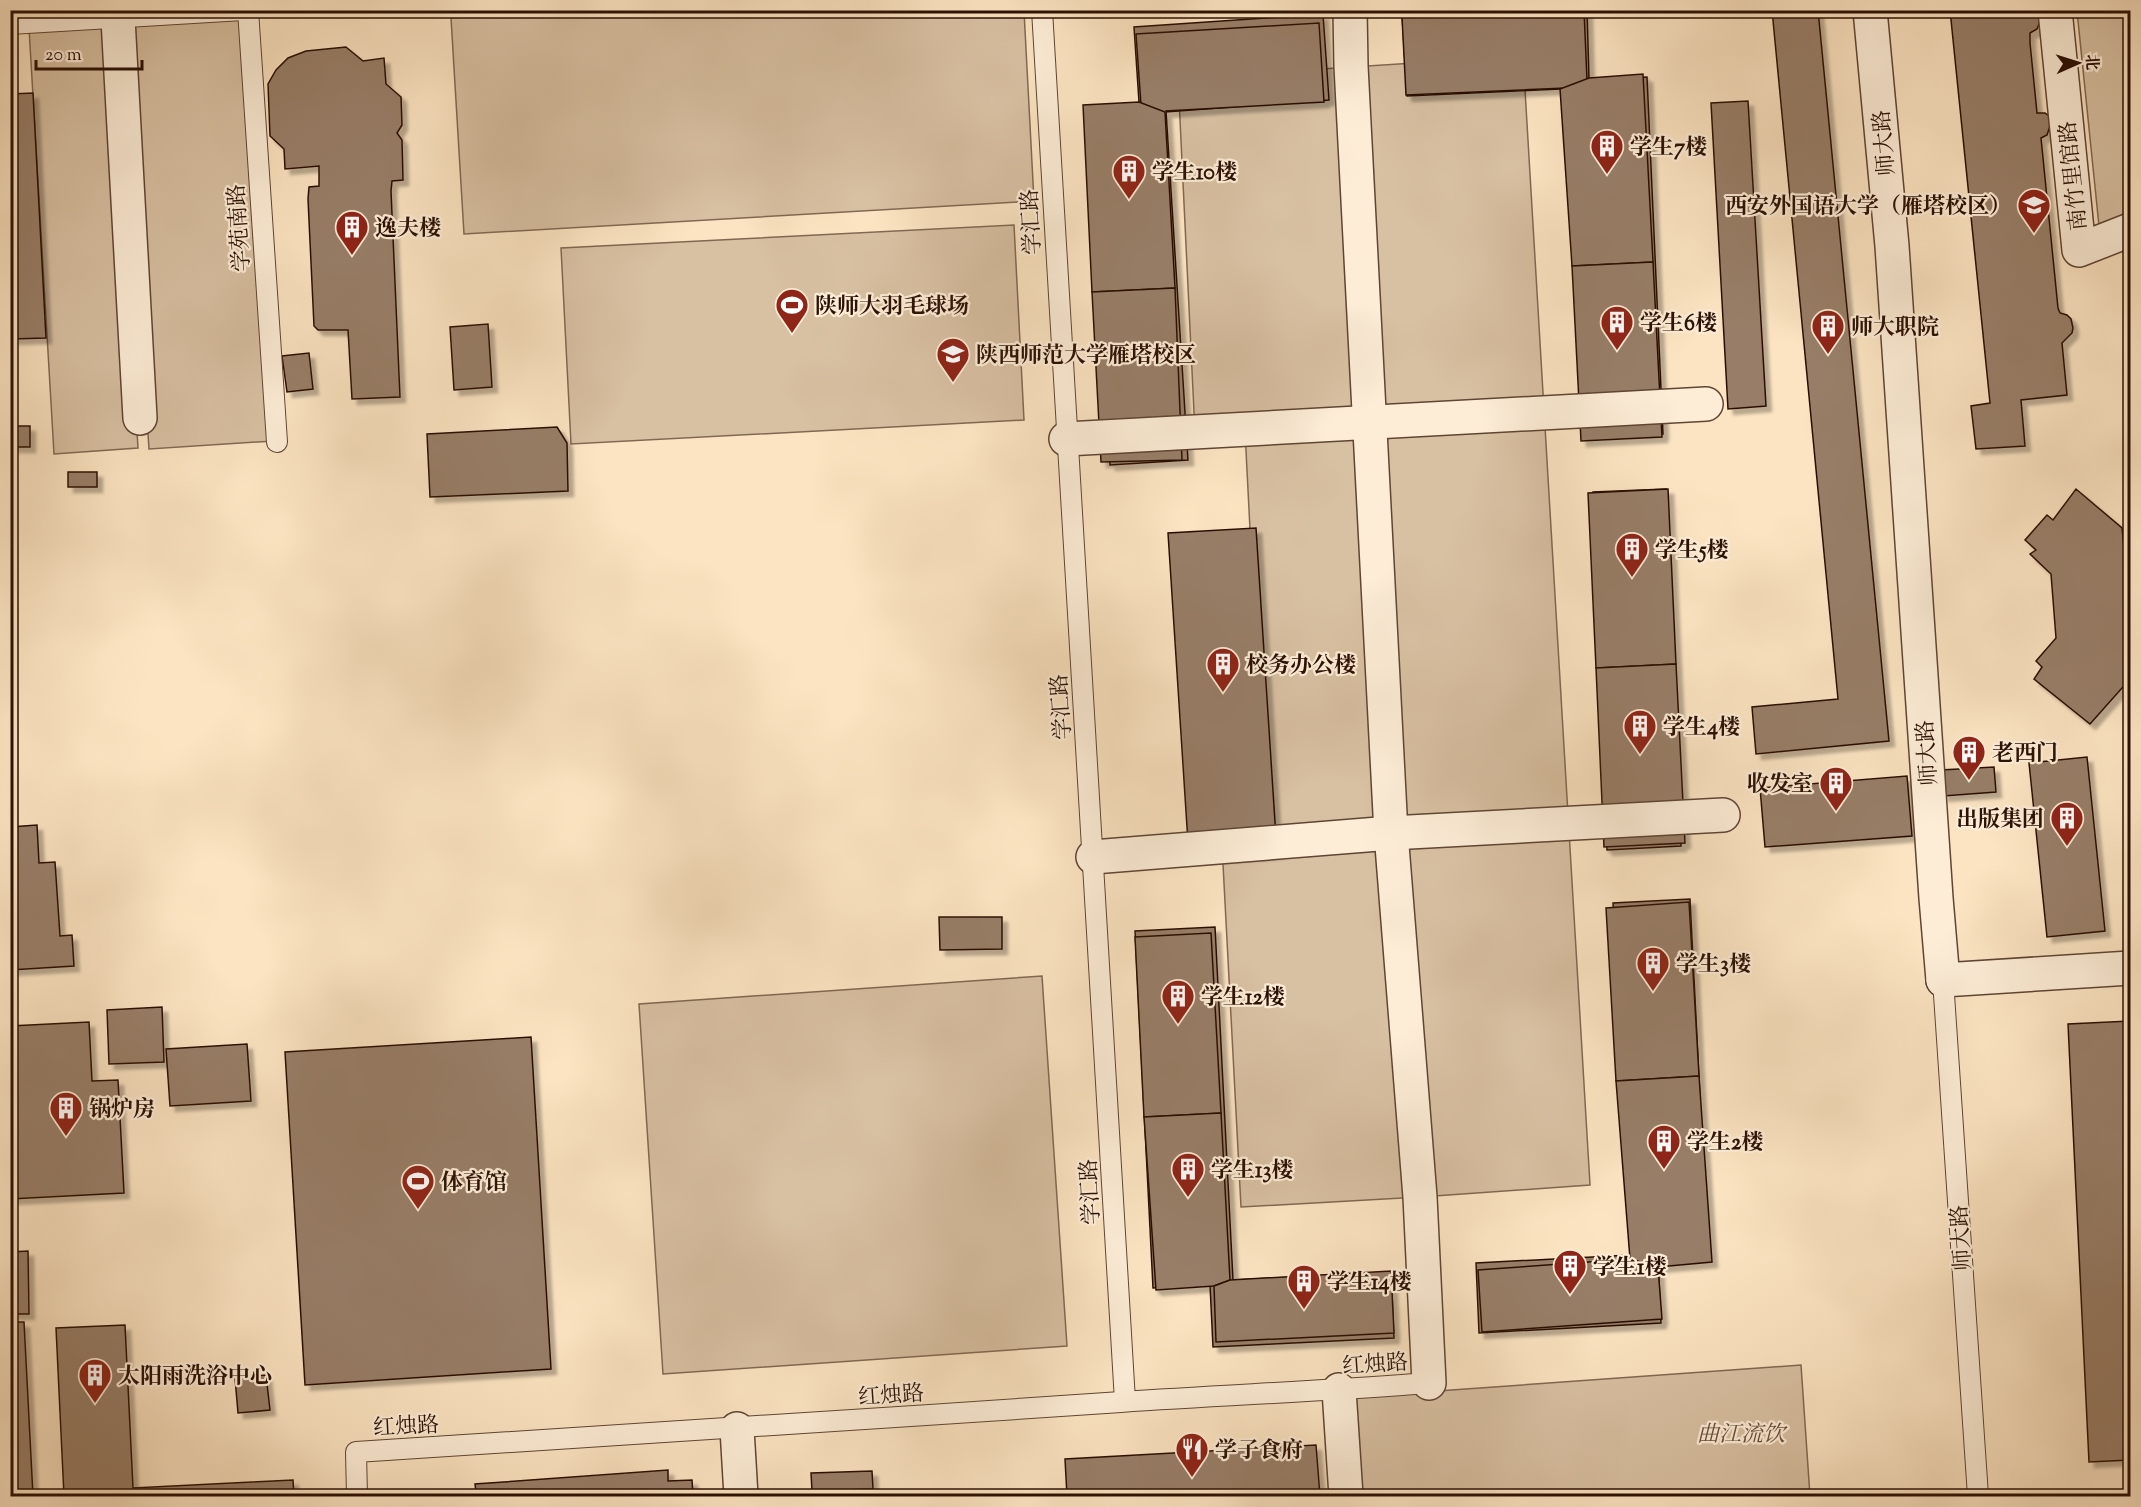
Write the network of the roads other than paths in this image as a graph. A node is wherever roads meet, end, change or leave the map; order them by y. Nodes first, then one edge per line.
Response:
1 (245, 10) edge
2 (1042, 10) edge
3 (1350, 10) edge
4 (1870, 10) edge
5 (2055, 10) edge
6 (118, 18) junction
7 (10, 24) edge
8 (2130, 230) edge
9 (1706, 404) dead end
10 (140, 418) dead end
11 (1368, 421) junction
12 (1066, 439) junction
13 (277, 442) dead end
14 (1723, 815) dead end
15 (1391, 833) junction
16 (1093, 857) junction
17 (2130, 968) edge
18 (1943, 980) junction
19 (1429, 1383) joint
20 (1339, 1390) junction
21 (1125, 1401) junction
22 (736, 1429) junction
23 (357, 1497) edge
24 (741, 1497) edge
25 (1346, 1497) edge
26 (1978, 1497) edge

1 - 6 lane
1 - 13 lane, 学苑南路
2 - 12 lane, 学汇路
3 - 11 street
4 - 18 street, 师大路
5 - 8 street, 南竹里馆路
6 - 7 lane
6 - 10 street
9 - 11 street
11 - 12 street
11 - 15 street
12 - 16 lane, 学汇路
14 - 15 street
15 - 16 street
15 - 19 street
16 - 21 lane, 学汇路
17 - 18 street
18 - 26 lane, 师大路
19 - 20 lane, 红烛路
20 - 21 lane, 红烛路
20 - 25 street
21 - 22 lane, 红烛路
22 - 23 lane, 红烛路
22 - 24 street

